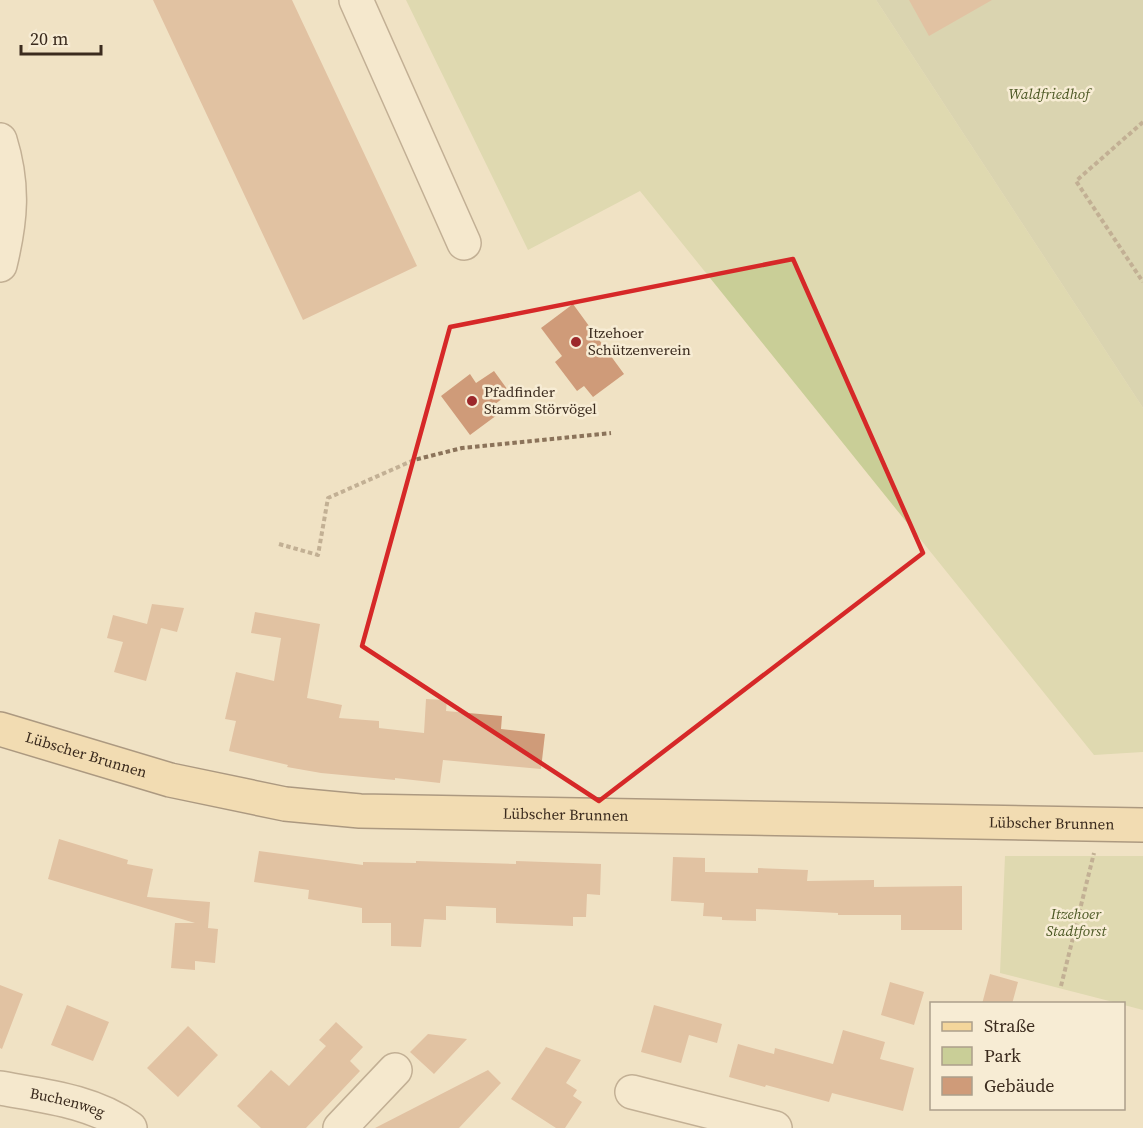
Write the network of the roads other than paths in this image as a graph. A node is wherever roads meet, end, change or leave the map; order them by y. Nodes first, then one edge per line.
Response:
1 (356, 0) edge
2 (0, 140) edge
3 (464, 243) dead end
4 (0, 265) edge
5 (0, 729) edge
6 (1143, 825) edge
7 (395, 1070) dead end
8 (0, 1088) edge
9 (632, 1092) dead end
10 (130, 1128) edge
11 (340, 1128) edge
12 (775, 1128) edge

1 - 3 street
2 - 4 street
5 - 6 main road, Lübscher Brunnen
7 - 11 street
8 - 10 street, Buchenweg
9 - 12 street

